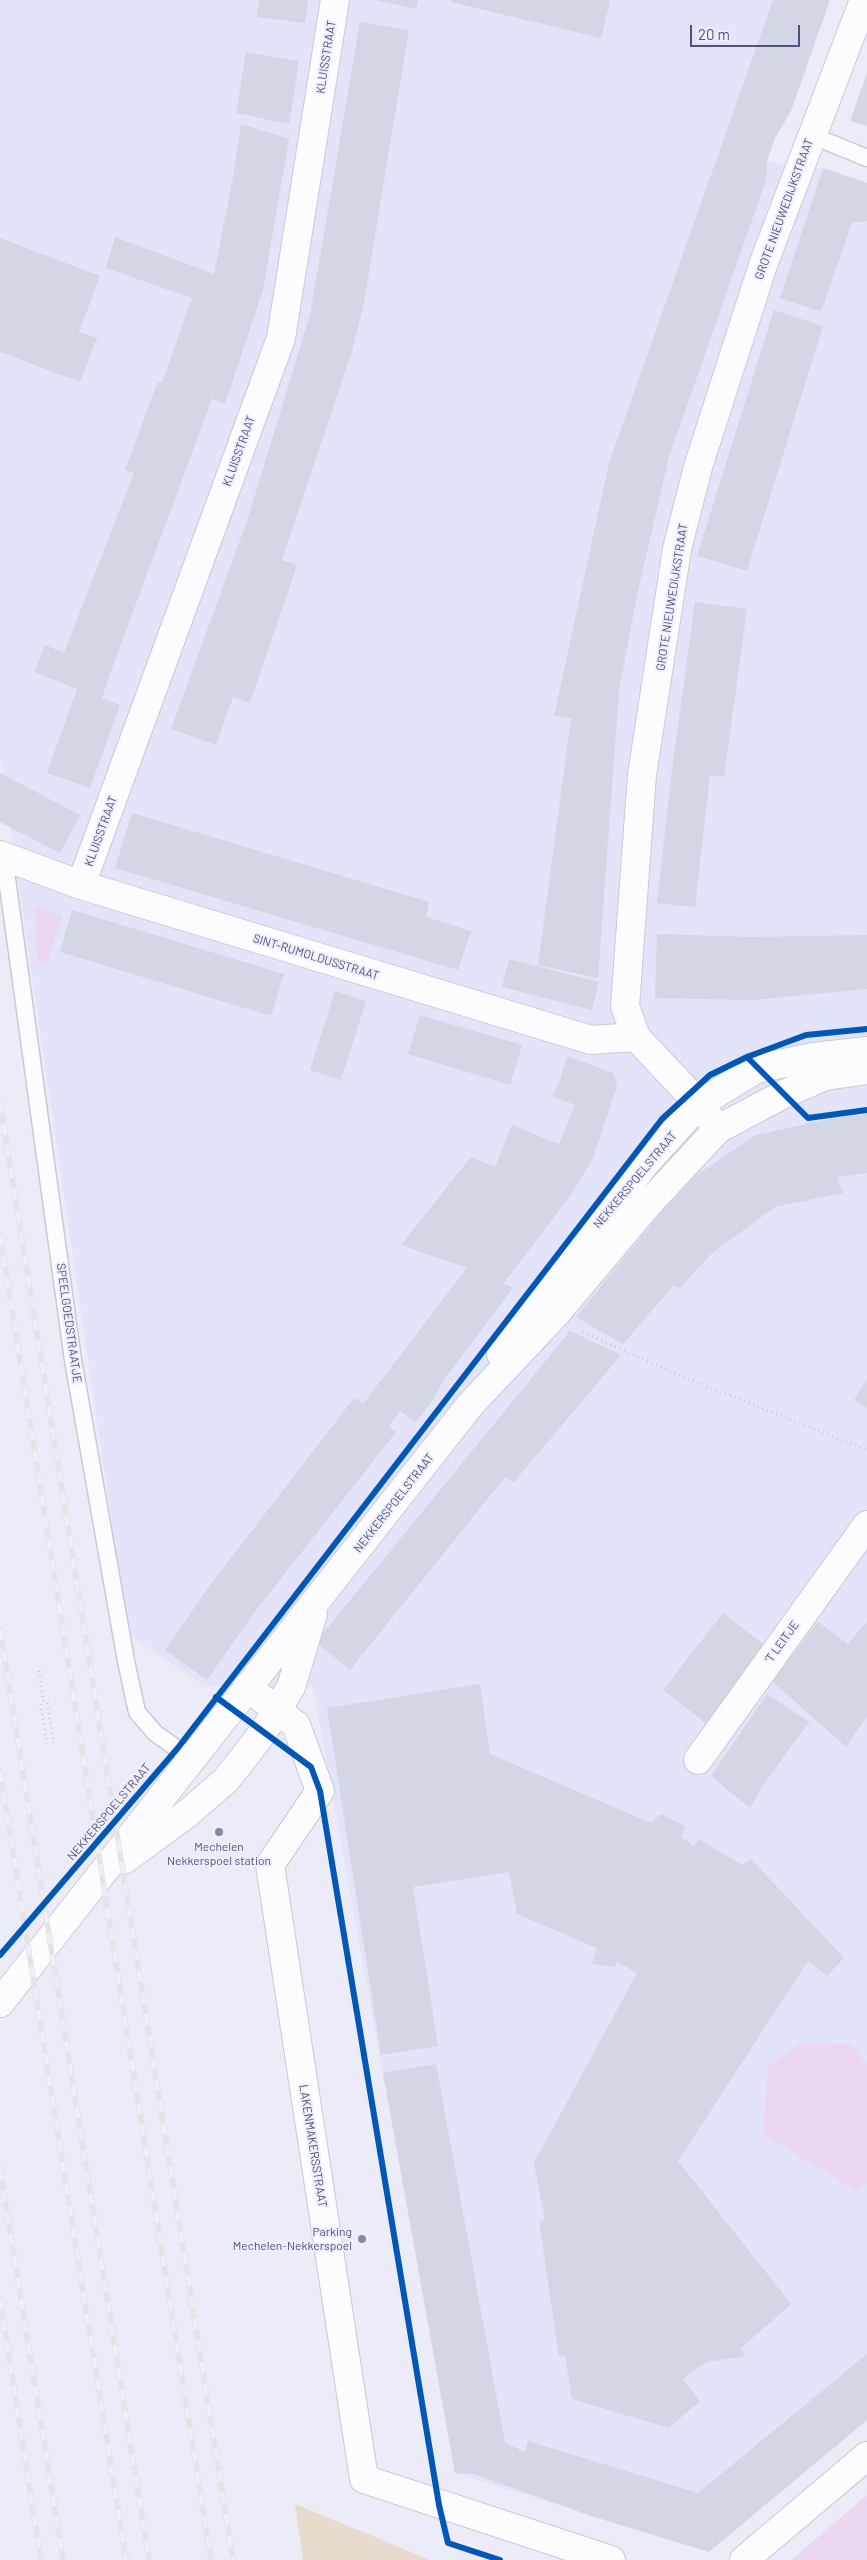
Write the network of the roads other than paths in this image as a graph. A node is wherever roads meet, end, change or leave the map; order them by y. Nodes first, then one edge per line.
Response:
1 (335, 0) edge
2 (864, 0) edge
3 (811, 135) junction
4 (867, 158) edge
5 (2, 856) edge
6 (81, 885) junction
7 (636, 1037) junction
8 (867, 1051) edge
9 (867, 1070) edge
10 (699, 1104) junction
11 (718, 1129) junction
12 (470, 1405) junction
13 (867, 1525) edge
14 (317, 1600) junction
15 (247, 1687) junction
16 (278, 1709) junction
17 (193, 1760) junction
18 (698, 1760) dead end
19 (97, 1880) junction
20 (0, 2003) edge
21 (867, 2456) edge
22 (611, 2560) edge
23 (744, 2560) edge

1 - 6 main road, KLUISSTRAAT
2 - 3 main road, GROTE NIEUWEDIJKSTRAAT
3 - 4 lane
3 - 7 main road, GROTE NIEUWEDIJKSTRAAT
5 - 6 main road, SINT-RUMOLDUSSTRAAT
5 - 17 lane, SPEELGOEDSTRAATJE
6 - 7 main road, SINT-RUMOLDUSSTRAAT
7 - 10 main road, GROTE NIEUWEDIJKSTRAAT
8 - 10 main road, NEKKERSPOELSTRAAT
9 - 11 main road, NEKKERSPOELSTRAAT
10 - 11 main road, GROTE NIEUWEDIJKSTRAAT
10 - 12 main road, NEKKERSPOELSTRAAT
11 - 12 main road, NEKKERSPOELSTRAAT
12 - 14 main road, NEKKERSPOELSTRAAT
13 - 18 main road, 'T LEITJE
14 - 15 main road, NEKKERSPOELSTRAAT
14 - 16 main road, NEKKERSPOELSTRAAT
15 - 16 main road, LAKENMAKERSSTRAAT
15 - 17 main road, NEKKERSPOELSTRAAT
16 - 19 main road, NEKKERSPOELSTRAAT
16 - 22 main road, LAKENMAKERSSTRAAT
17 - 19 main road, NEKKERSPOELSTRAAT
19 - 20 main road, NEKKERSPOELSTRAAT
21 - 23 main road

